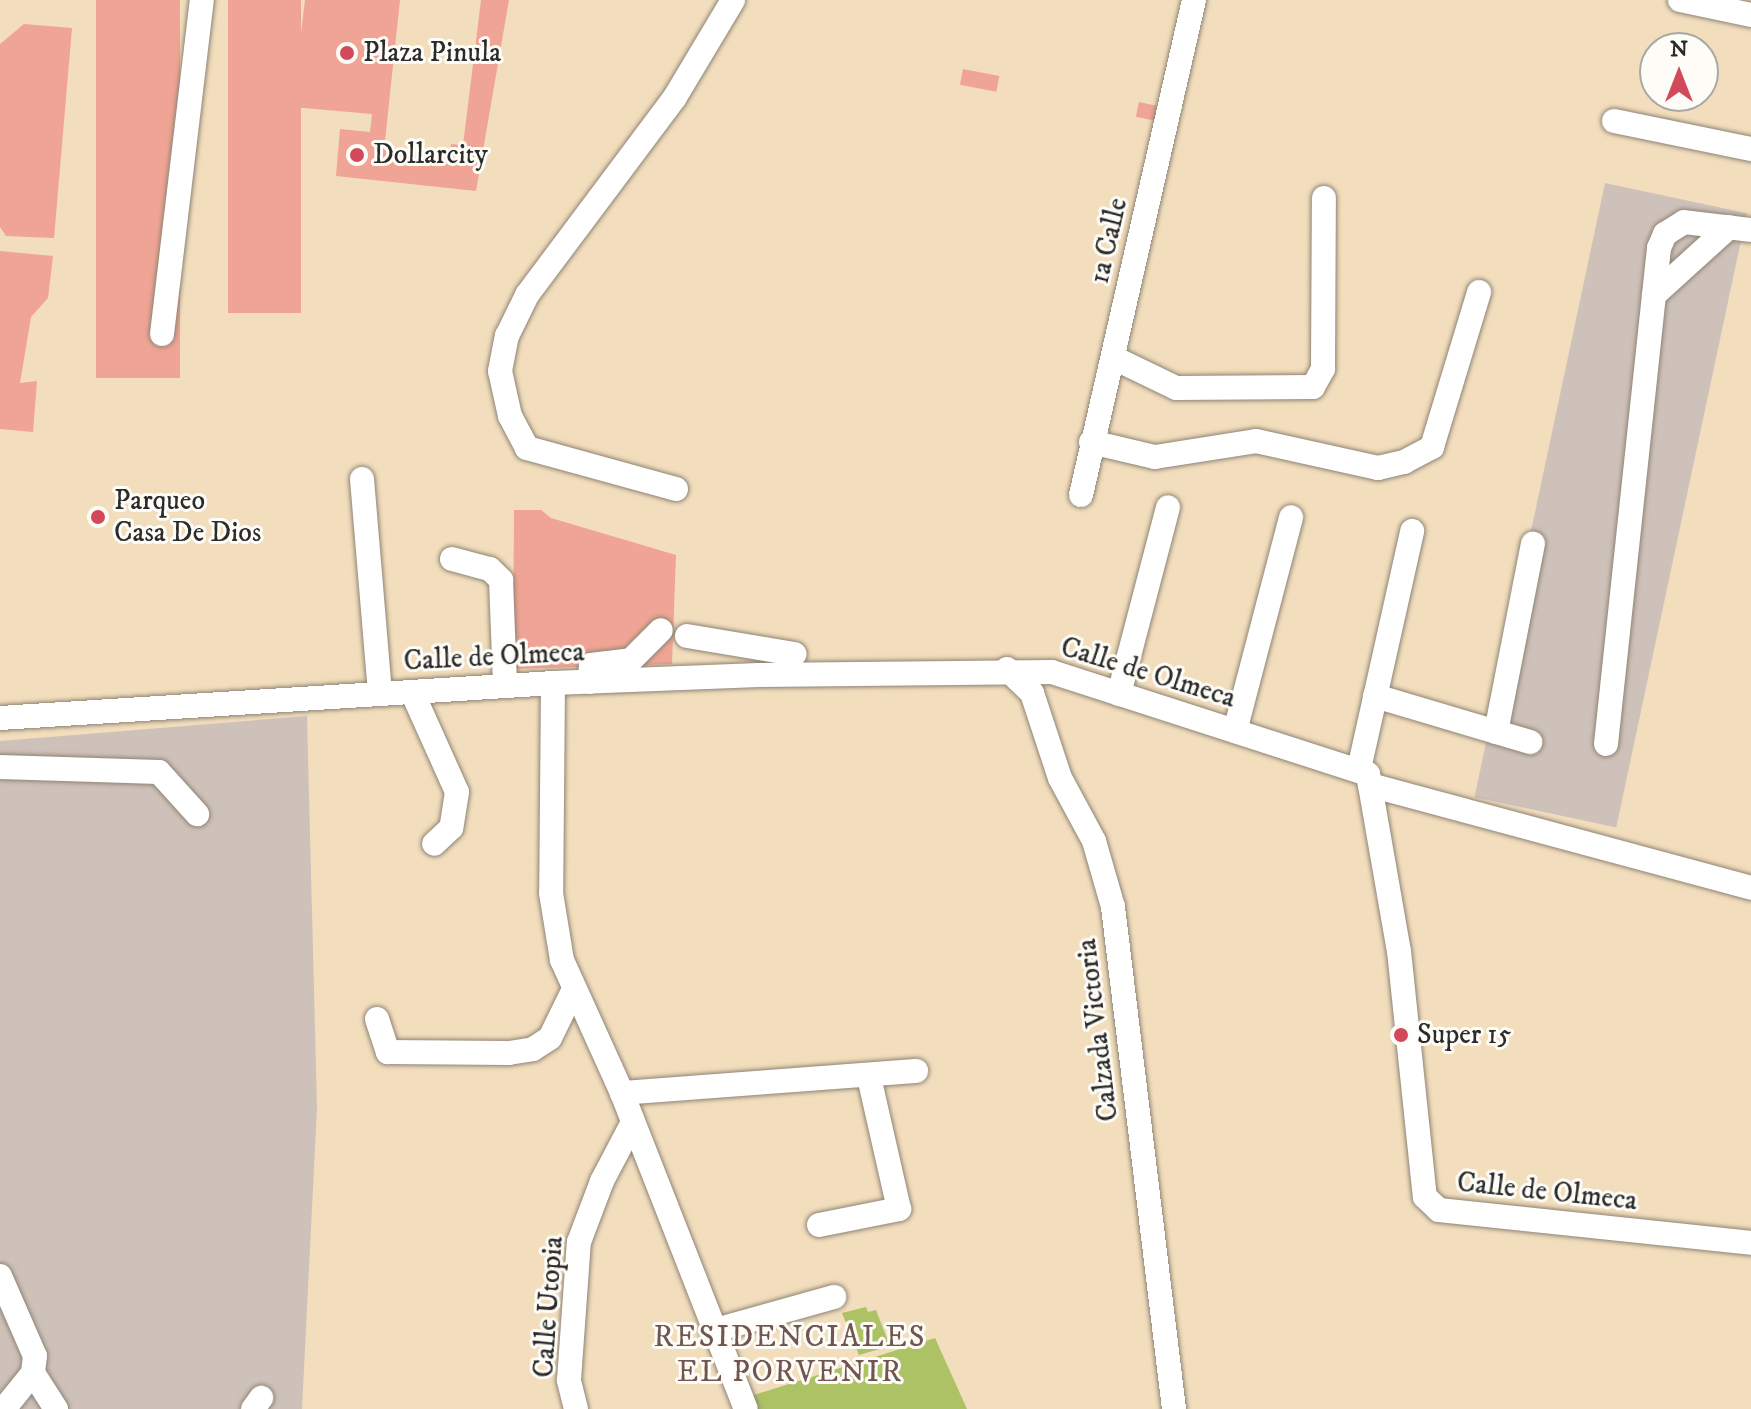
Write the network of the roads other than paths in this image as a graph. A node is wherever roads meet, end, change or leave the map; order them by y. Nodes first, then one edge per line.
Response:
1 (202, 0) edge
2 (733, 0) edge
3 (1194, 0) edge
4 (1680, 0) edge
5 (1751, 15) edge
6 (1614, 121) dead end
7 (1751, 149) edge
8 (1324, 198) dead end
9 (1740, 228) edge
10 (1479, 292) dead end
11 (1654, 295) junction
12 (162, 334) dead end
13 (1114, 358) junction
14 (1091, 442) junction
15 (362, 479) dead end
16 (676, 489) dead end
17 (1081, 495) dead end
18 (1168, 507) dead end
19 (1291, 517) dead end
20 (1412, 531) dead end
21 (1533, 544) dead end
22 (452, 559) dead end
23 (661, 630) dead end
24 (687, 636) dead end
25 (759, 647) junction
26 (794, 654) dead end
27 (1007, 669) junction
28 (759, 675) junction
29 (590, 682) junction
30 (553, 683) junction
31 (1121, 683) junction
32 (505, 686) junction
33 (380, 693) junction
34 (413, 694) junction
35 (1375, 696) junction
36 (0, 718) edge
37 (1238, 723) junction
38 (1496, 732) junction
39 (1530, 742) dead end
40 (1606, 744) dead end
41 (0, 767) edge
42 (1364, 767) junction
43 (197, 814) dead end
44 (434, 844) dead end
45 (1751, 888) edge
46 (573, 991) junction
47 (377, 1019) dead end
48 (916, 1071) dead end
49 (869, 1077) junction
50 (622, 1093) junction
51 (632, 1124) junction
52 (819, 1225) dead end
53 (1751, 1243) edge
54 (0, 1276) edge
55 (834, 1297) dead end
56 (712, 1331) junction
57 (33, 1373) junction
58 (4, 1409) edge
59 (56, 1409) edge
60 (576, 1409) edge
61 (746, 1409) edge
62 (1174, 1409) edge

1 - 12 street
2 - 16 street
3 - 13 street, 1a Calle
4 - 5 street
6 - 7 street
8 - 13 street
9 - 11 street
9 - 11 street
10 - 14 street
11 - 40 street
13 - 14 street, 1a Calle
14 - 17 street, 1a Calle
15 - 33 street
18 - 31 street
19 - 37 street
20 - 35 street
21 - 38 street
22 - 32 street
23 - 29 street
24 - 25 street
25 - 26 street
25 - 28 street
27 - 28 street, Calle de Olmeca
27 - 31 street, Calle de Olmeca
27 - 62 street, Calzada Victoria
28 - 29 street, Calle de Olmeca
29 - 30 street, Calle de Olmeca
30 - 32 street, Calle de Olmeca
30 - 46 street
31 - 37 street, Calle de Olmeca
32 - 34 street, Calle de Olmeca
33 - 34 street, Calle de Olmeca
33 - 36 street, Calle de Olmeca
34 - 44 street
35 - 38 street
35 - 42 street
37 - 42 street, Calle de Olmeca
38 - 39 street
41 - 43 street
42 - 45 street
42 - 53 street, Calle de Olmeca
46 - 47 street
46 - 50 street
48 - 49 street
49 - 50 street
49 - 52 street
50 - 51 street
51 - 56 street
51 - 60 street, Calle Utopia
54 - 57 street
55 - 56 street
56 - 61 street
57 - 58 street
57 - 59 street

